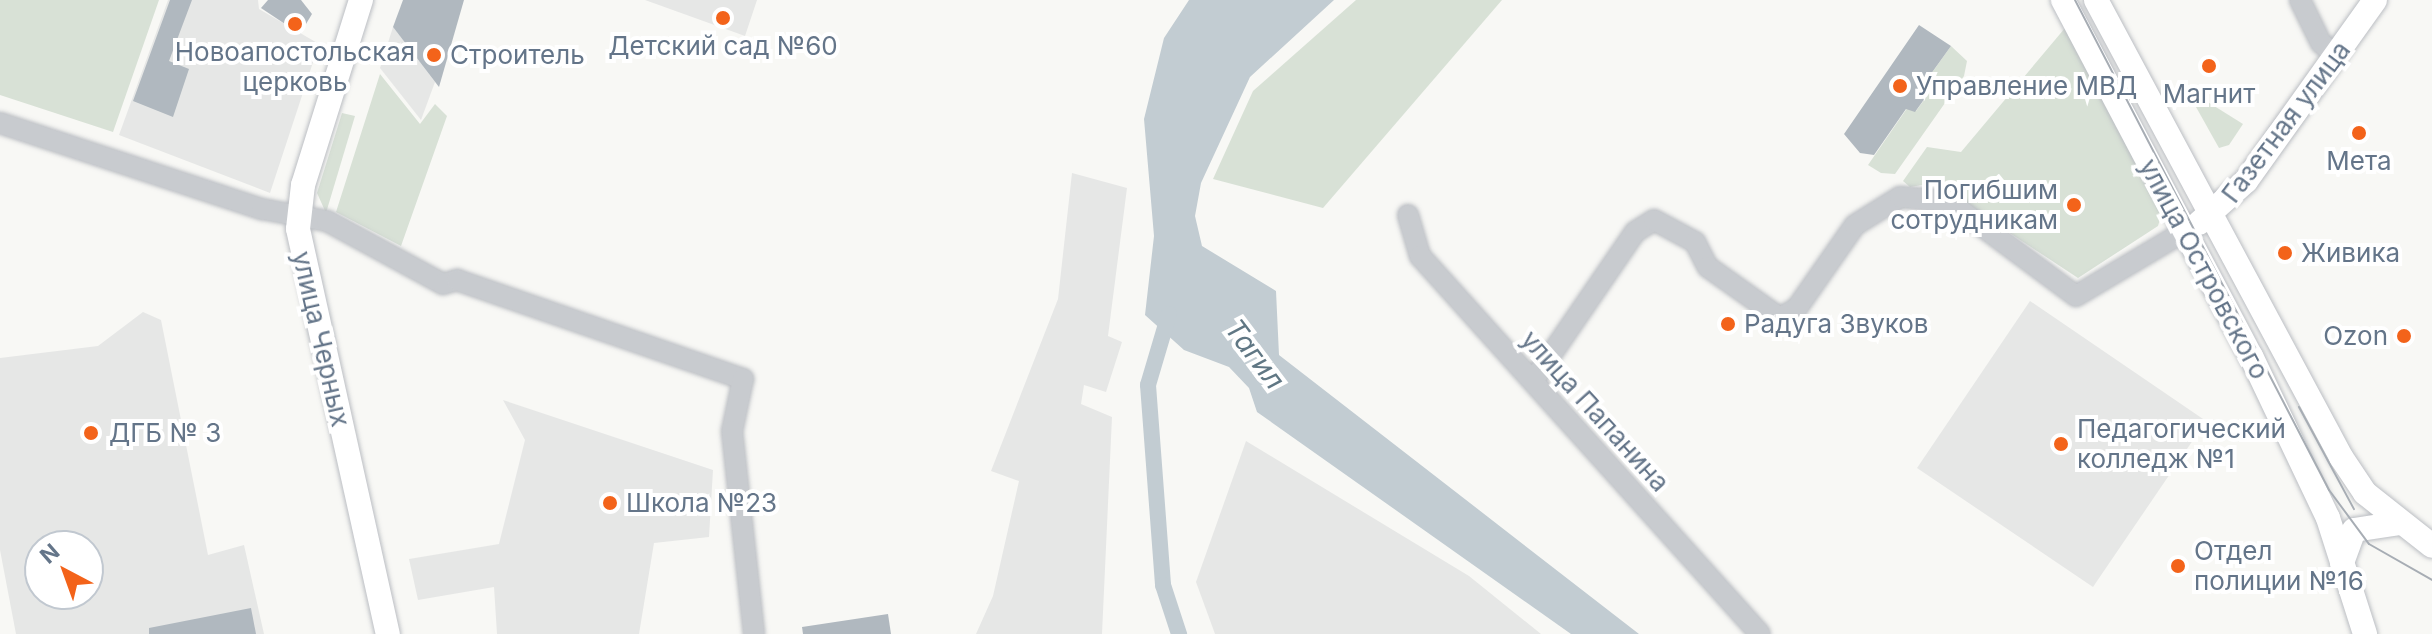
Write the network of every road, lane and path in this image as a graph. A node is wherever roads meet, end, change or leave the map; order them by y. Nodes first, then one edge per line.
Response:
1 (361, 0) edge
2 (2063, 0) edge
3 (2096, 0) edge
4 (2300, 0) edge
5 (2375, 0) edge
6 (2336, 55) junction
7 (0, 123) edge
8 (299, 215) junction
9 (1408, 215) dead end
10 (2212, 216) junction
11 (2185, 231) junction
12 (1533, 381) junction
13 (2400, 523) junction
14 (2432, 546) edge
15 (2342, 563) junction
16 (388, 634) edge
17 (754, 634) edge
18 (1760, 634) edge
19 (2365, 634) edge

1 - 8 main road, улица Черных
2 - 11 main road, улица Островского
3 - 10 main road, улица Островского
4 - 6 street
5 - 6 main road, Газетная улица
6 - 10 main road, Газетная улица
7 - 8 street
8 - 16 main road, улица Черных
8 - 17 street
9 - 12 street, улица Папанина
10 - 11 main road, Газетная улица
10 - 13 main road, улица Островского
11 - 12 street
11 - 15 main road, улица Островского
12 - 18 street, улица Папанина
13 - 14 main road, улица Островского
13 - 15 main road
15 - 19 main road, улица Островского

